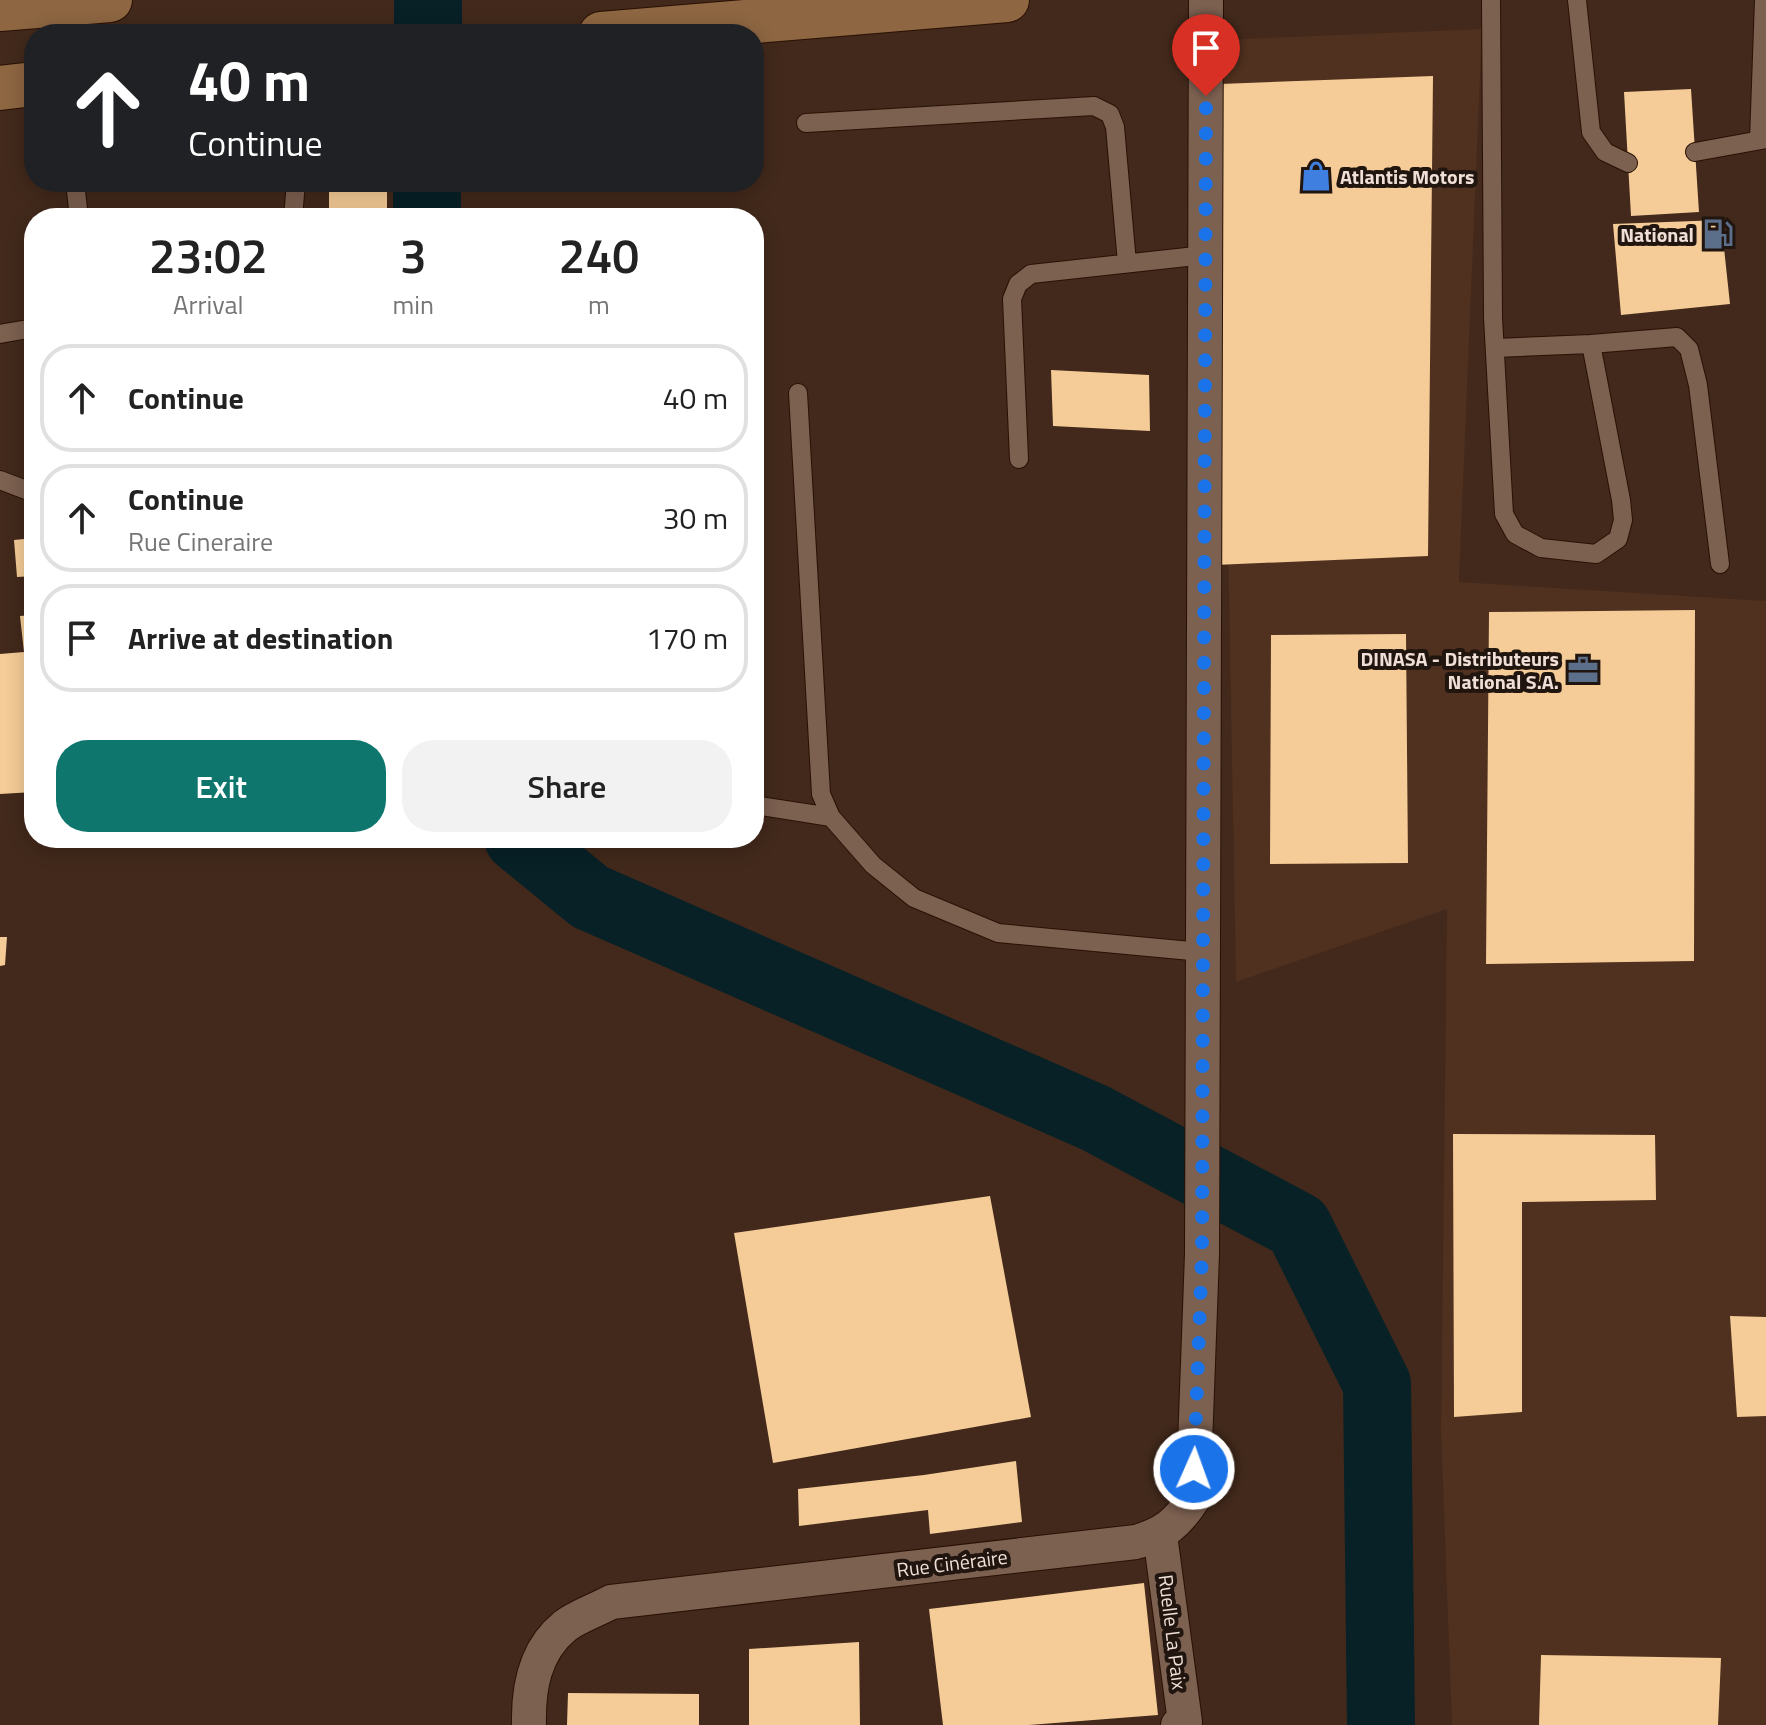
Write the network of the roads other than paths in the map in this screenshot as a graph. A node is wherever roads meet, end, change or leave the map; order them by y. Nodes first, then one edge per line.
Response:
1 (110, 0) edge
2 (1007, 0) edge
3 (1206, 0) edge
4 (1491, 0) edge
5 (1577, 0) edge
6 (1764, 0) edge
7 (0, 9) edge
8 (720, 24) edge
9 (24, 85) edge
10 (0, 88) edge
11 (806, 123) dead end
12 (1762, 139) edge
13 (1695, 152) dead end
14 (1628, 163) dead end
15 (1205, 255) junction
16 (1127, 263) junction
17 (24, 330) edge
18 (0, 334) edge
19 (1591, 344) junction
20 (1495, 348) junction
21 (798, 393) dead end
22 (1019, 459) dead end
23 (0, 480) edge
24 (24, 489) edge
25 (1720, 564) dead end
26 (764, 807) edge
27 (831, 817) junction
28 (1202, 952) junction
29 (1160, 1535) junction
30 (529, 1725) edge
31 (1178, 1725) edge

1 - 7 main road
2 - 8 main road
3 - 15 street
4 - 20 lane
5 - 14 lane
6 - 12 lane
9 - 10 main road
11 - 16 lane
12 - 13 lane
15 - 16 lane
15 - 28 street
16 - 22 lane
17 - 18 lane
19 - 20 lane
19 - 20 lane
19 - 25 lane
21 - 27 lane
23 - 24 lane
26 - 27 lane
27 - 28 lane
28 - 29 street
29 - 30 street, Rue Cinéraire
29 - 31 street, Ruelle La Paix

